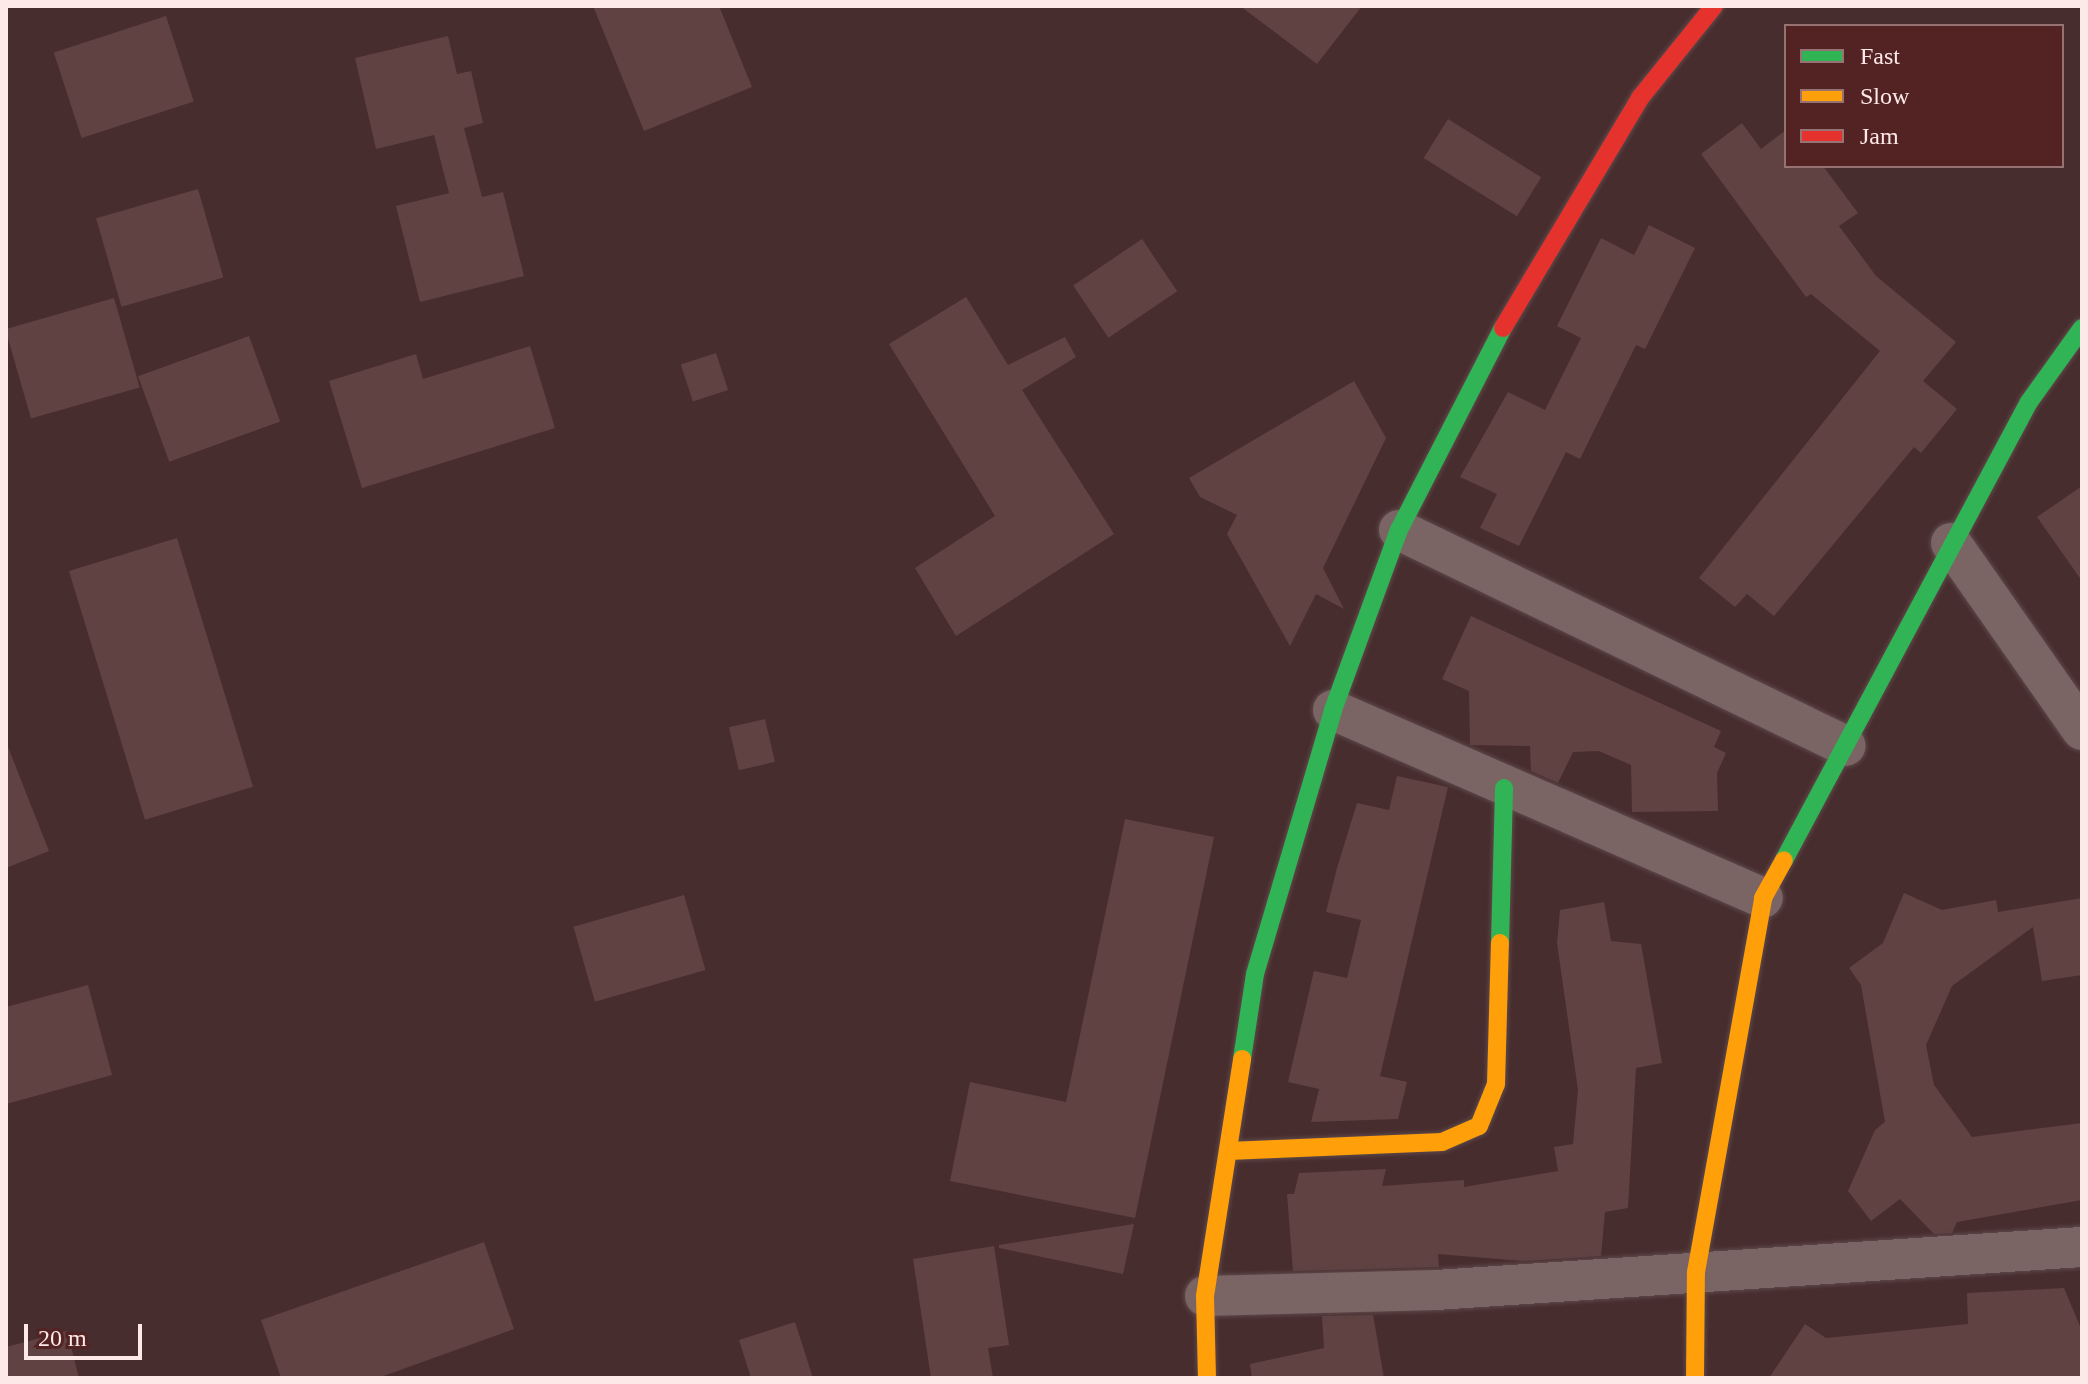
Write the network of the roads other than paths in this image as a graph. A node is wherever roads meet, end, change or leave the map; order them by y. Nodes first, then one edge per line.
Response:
1 (1714, 6) edge
2 (2082, 328) edge
3 (1399, 530) junction
4 (1951, 543) junction
5 (1333, 710) junction
6 (2082, 730) edge
7 (1845, 746) junction
8 (1504, 788) junction
9 (1763, 898) junction
10 (1228, 1151) junction
11 (2082, 1247) edge
12 (1696, 1272) junction
13 (1205, 1296) junction
14 (1207, 1378) edge
15 (1695, 1378) edge

1 - 3 street
2 - 4 street
3 - 5 street
3 - 7 street
4 - 6 street
4 - 7 street
5 - 8 street
5 - 10 street
7 - 9 street
8 - 9 street
8 - 10 street
9 - 12 street
10 - 13 street
11 - 12 street
12 - 13 street
12 - 15 street
13 - 14 street

